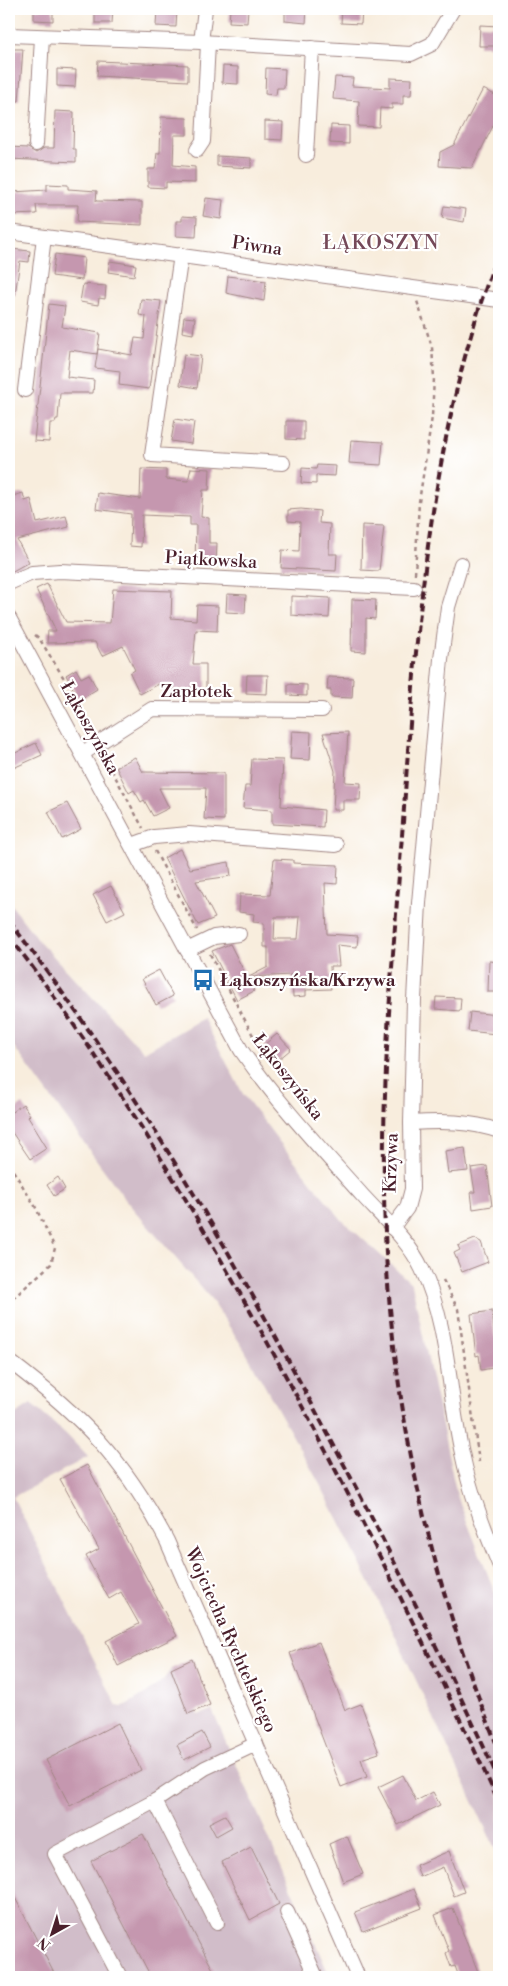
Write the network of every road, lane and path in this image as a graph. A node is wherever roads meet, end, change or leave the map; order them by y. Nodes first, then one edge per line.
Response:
1 (205, 9) edge
2 (453, 9) edge
3 (9, 35) edge
4 (42, 36) junction
5 (205, 43) junction
6 (312, 48) junction
7 (36, 144) dead end
8 (197, 150) dead end
9 (306, 155) dead end
10 (9, 232) edge
11 (44, 237) junction
12 (181, 255) junction
13 (411, 286) junction
14 (499, 300) edge
15 (25, 390) dead end
16 (283, 463) dead end
17 (461, 564) dead end
18 (9, 583) edge
19 (414, 588) joint
20 (9, 618) edge
21 (33, 634) dead end
22 (322, 710) dead end
23 (98, 744) junction
24 (83, 753) junction
25 (149, 839) junction
26 (132, 845) junction
27 (336, 845) dead end
28 (239, 934) dead end
29 (204, 942) junction
30 (187, 950) junction
31 (266, 1060) dead end
32 (411, 1123) junction
33 (499, 1131) edge
34 (9, 1164) edge
35 (392, 1228) junction
36 (441, 1278) dead end
37 (9, 1302) edge
38 (9, 1361) edge
39 (480, 1465) dead end
40 (499, 1564) edge
41 (256, 1744) junction
42 (155, 1801) junction
43 (287, 1912) dead end
44 (217, 1923) dead end
45 (120, 1977) edge
46 (316, 1977) edge
47 (358, 1977) edge

1 - 5 street
2 - 6 street
3 - 4 street
4 - 5 street
4 - 7 street
5 - 6 street
5 - 8 street
6 - 9 street
10 - 11 street, Piwna
11 - 12 street, Piwna
11 - 15 street
12 - 13 street, Piwna
12 - 16 street
13 - 14 street, Piwna
13 - 19 path
17 - 32 street
18 - 19 street, Piątkowska
20 - 24 street, Łąkoszyńska
21 - 23 path
22 - 23 street, Zapłotek
23 - 24 street, Zapłotek
23 - 25 path
24 - 26 street, Łąkoszyńska
25 - 26 street
25 - 27 street
25 - 29 path
26 - 30 street, Łąkoszyńska
28 - 29 street
29 - 30 street
29 - 31 path
30 - 35 street, Łąkoszyńska
32 - 33 street, Krzywa
32 - 35 street, Krzywa
34 - 37 path
35 - 40 street, Łąkoszyńska
36 - 39 path
38 - 41 street, Wojciecha Rychtelskiego
41 - 42 street
41 - 47 street, Wojciecha Rychtelskiego
42 - 44 street
42 - 45 street
43 - 46 street

